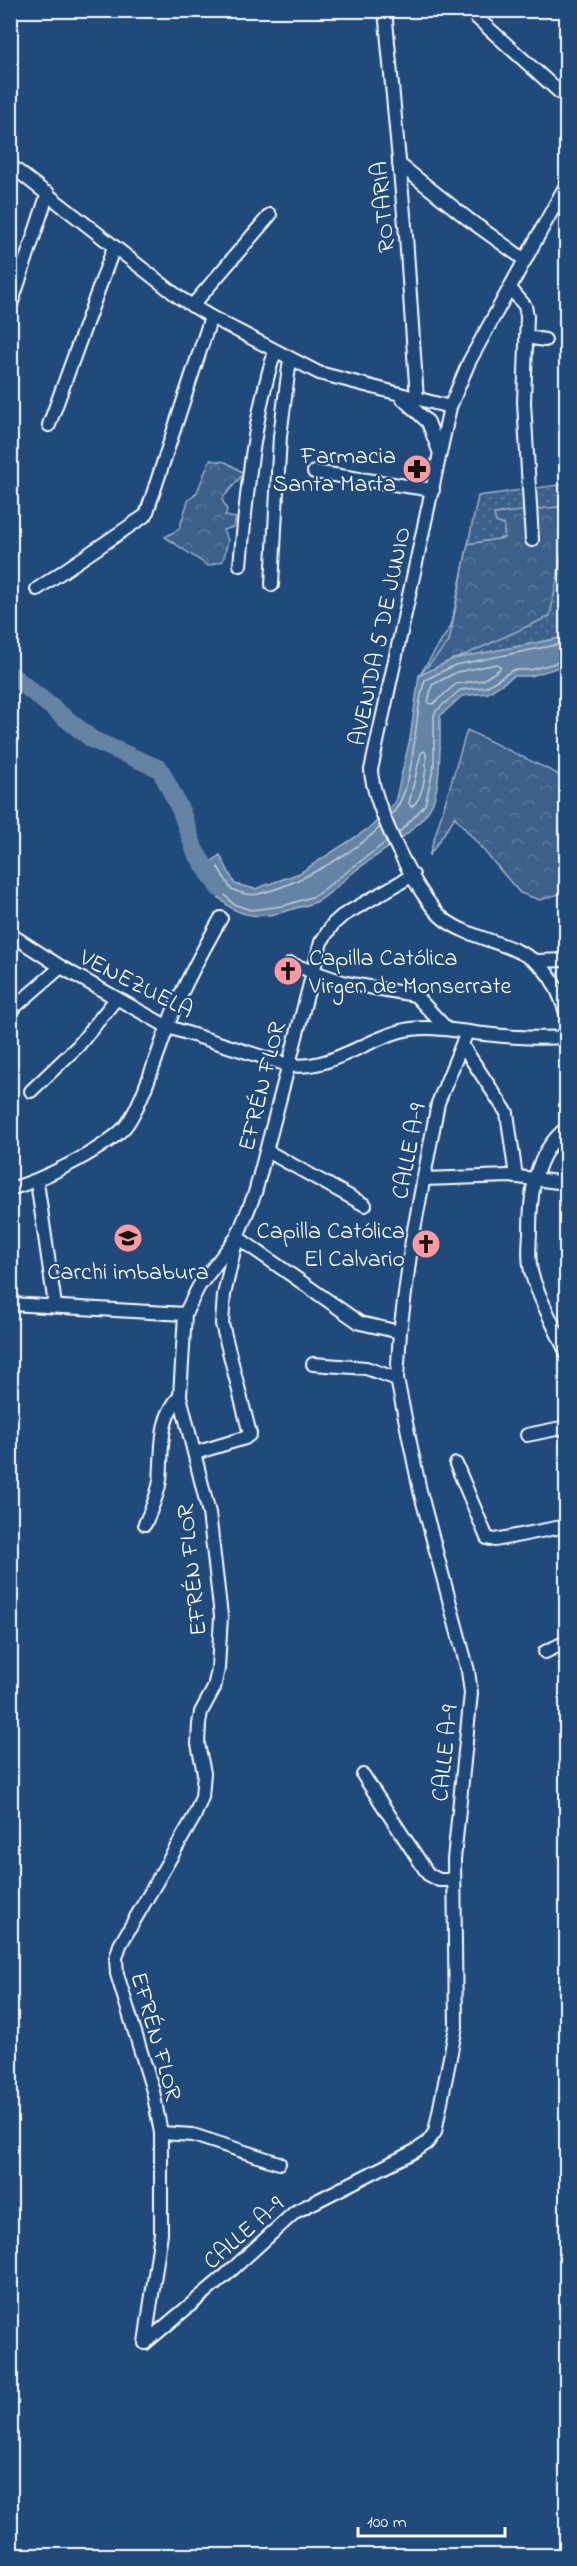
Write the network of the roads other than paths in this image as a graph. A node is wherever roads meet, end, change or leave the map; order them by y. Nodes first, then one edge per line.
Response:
1 (385, 10) edge
2 (476, 17) dead end
3 (567, 98) edge
4 (399, 164) junction
5 (10, 165) edge
6 (567, 185) edge
7 (48, 194) junction
8 (270, 215) dead end
9 (114, 247) junction
10 (525, 260) junction
11 (510, 288) junction
12 (192, 306) junction
13 (10, 308) edge
14 (211, 317) junction
15 (526, 337) junction
16 (545, 340) dead end
17 (275, 351) junction
18 (291, 359) junction
19 (399, 395) junction
20 (417, 399) junction
21 (450, 407) junction
22 (49, 425) dead end
23 (440, 452) junction
24 (314, 472) dead end
25 (433, 490) junction
26 (532, 540) dead end
27 (240, 564) dead end
28 (272, 585) dead end
29 (37, 589) dead end
30 (411, 872) junction
31 (221, 918) dead end
32 (10, 934) edge
33 (567, 960) edge
34 (536, 961) junction
35 (291, 964) dead end
36 (61, 967) junction
37 (312, 972) junction
38 (116, 999) junction
39 (10, 1011) edge
40 (567, 1013) edge
41 (168, 1027) junction
42 (447, 1029) junction
43 (467, 1032) junction
44 (567, 1037) edge
45 (465, 1050) junction
46 (288, 1065) junction
47 (32, 1091) dead end
48 (567, 1128) edge
49 (267, 1151) junction
50 (513, 1177) junction
51 (424, 1179) junction
52 (535, 1180) junction
53 (37, 1182) junction
54 (567, 1183) edge
55 (10, 1190) edge
56 (530, 1203) junction
57 (366, 1205) dead end
58 (237, 1237) junction
59 (10, 1304) edge
60 (55, 1305) junction
61 (185, 1314) junction
62 (400, 1332) junction
63 (567, 1352) edge
64 (313, 1364) dead end
65 (397, 1379) junction
66 (180, 1396) junction
67 (567, 1427) edge
68 (527, 1435) dead end
69 (195, 1453) junction
70 (456, 1464) dead end
71 (145, 1524) dead end
72 (567, 1527) edge
73 (567, 1642) edge
74 (545, 1652) dead end
75 (363, 1775) dead end
76 (454, 1880) junction
77 (161, 2133) junction
78 (279, 2163) dead end
79 (145, 2343) joint

1 - 4 street, ROTARIA
2 - 3 street
4 - 10 street
4 - 20 street, ROTARIA
5 - 7 street
6 - 10 street, AVENIDA 5 DE JUNIO
7 - 9 street
7 - 13 street
8 - 12 street
9 - 12 street
9 - 22 street
10 - 11 street, AVENIDA 5 DE JUNIO
11 - 15 street
11 - 21 street, AVENIDA 5 DE JUNIO
12 - 14 street
14 - 17 street
14 - 29 street
15 - 16 street
15 - 26 street
17 - 18 street
17 - 27 street
18 - 19 street
18 - 28 street
19 - 20 street
19 - 23 street
20 - 21 street
21 - 23 street, AVENIDA 5 DE JUNIO
23 - 25 street, AVENIDA 5 DE JUNIO
24 - 25 street
25 - 30 street, AVENIDA 5 DE JUNIO
30 - 34 street, AVENIDA 5 DE JUNIO
30 - 37 street, EFRÉN FLOR
31 - 41 street
32 - 36 street, VENEZUELA
33 - 34 street
34 - 40 street
35 - 37 street
36 - 38 street, VENEZUELA
36 - 39 street
37 - 42 street
37 - 46 street, EFRÉN FLOR
38 - 41 street, VENEZUELA
38 - 47 street
41 - 46 street, VENEZUELA
41 - 53 street
42 - 43 street, VENEZUELA
42 - 46 street, VENEZUELA
43 - 44 street, VENEZUELA
43 - 45 street, CALLE A-9
45 - 50 street
45 - 51 street, CALLE A-9
46 - 49 street, EFRÉN FLOR
48 - 52 street
49 - 57 street
49 - 58 street, EFRÉN FLOR
50 - 51 street
50 - 52 street
50 - 56 street
51 - 62 street, CALLE A-9
52 - 54 street
52 - 56 street
53 - 55 street
53 - 60 street
56 - 63 street
58 - 61 street, EFRÉN FLOR
58 - 62 street
58 - 69 street
59 - 60 street
60 - 61 street
61 - 66 street, EFRÉN FLOR
62 - 65 street, CALLE A-9
64 - 65 street
65 - 76 street, CALLE A-9
66 - 69 street, EFRÉN FLOR
66 - 71 street
67 - 68 street
69 - 77 street, EFRÉN FLOR
70 - 72 street
73 - 74 street
75 - 76 street
76 - 79 street, CALLE A-9
77 - 78 street
77 - 79 street, EFRÉN FLOR

